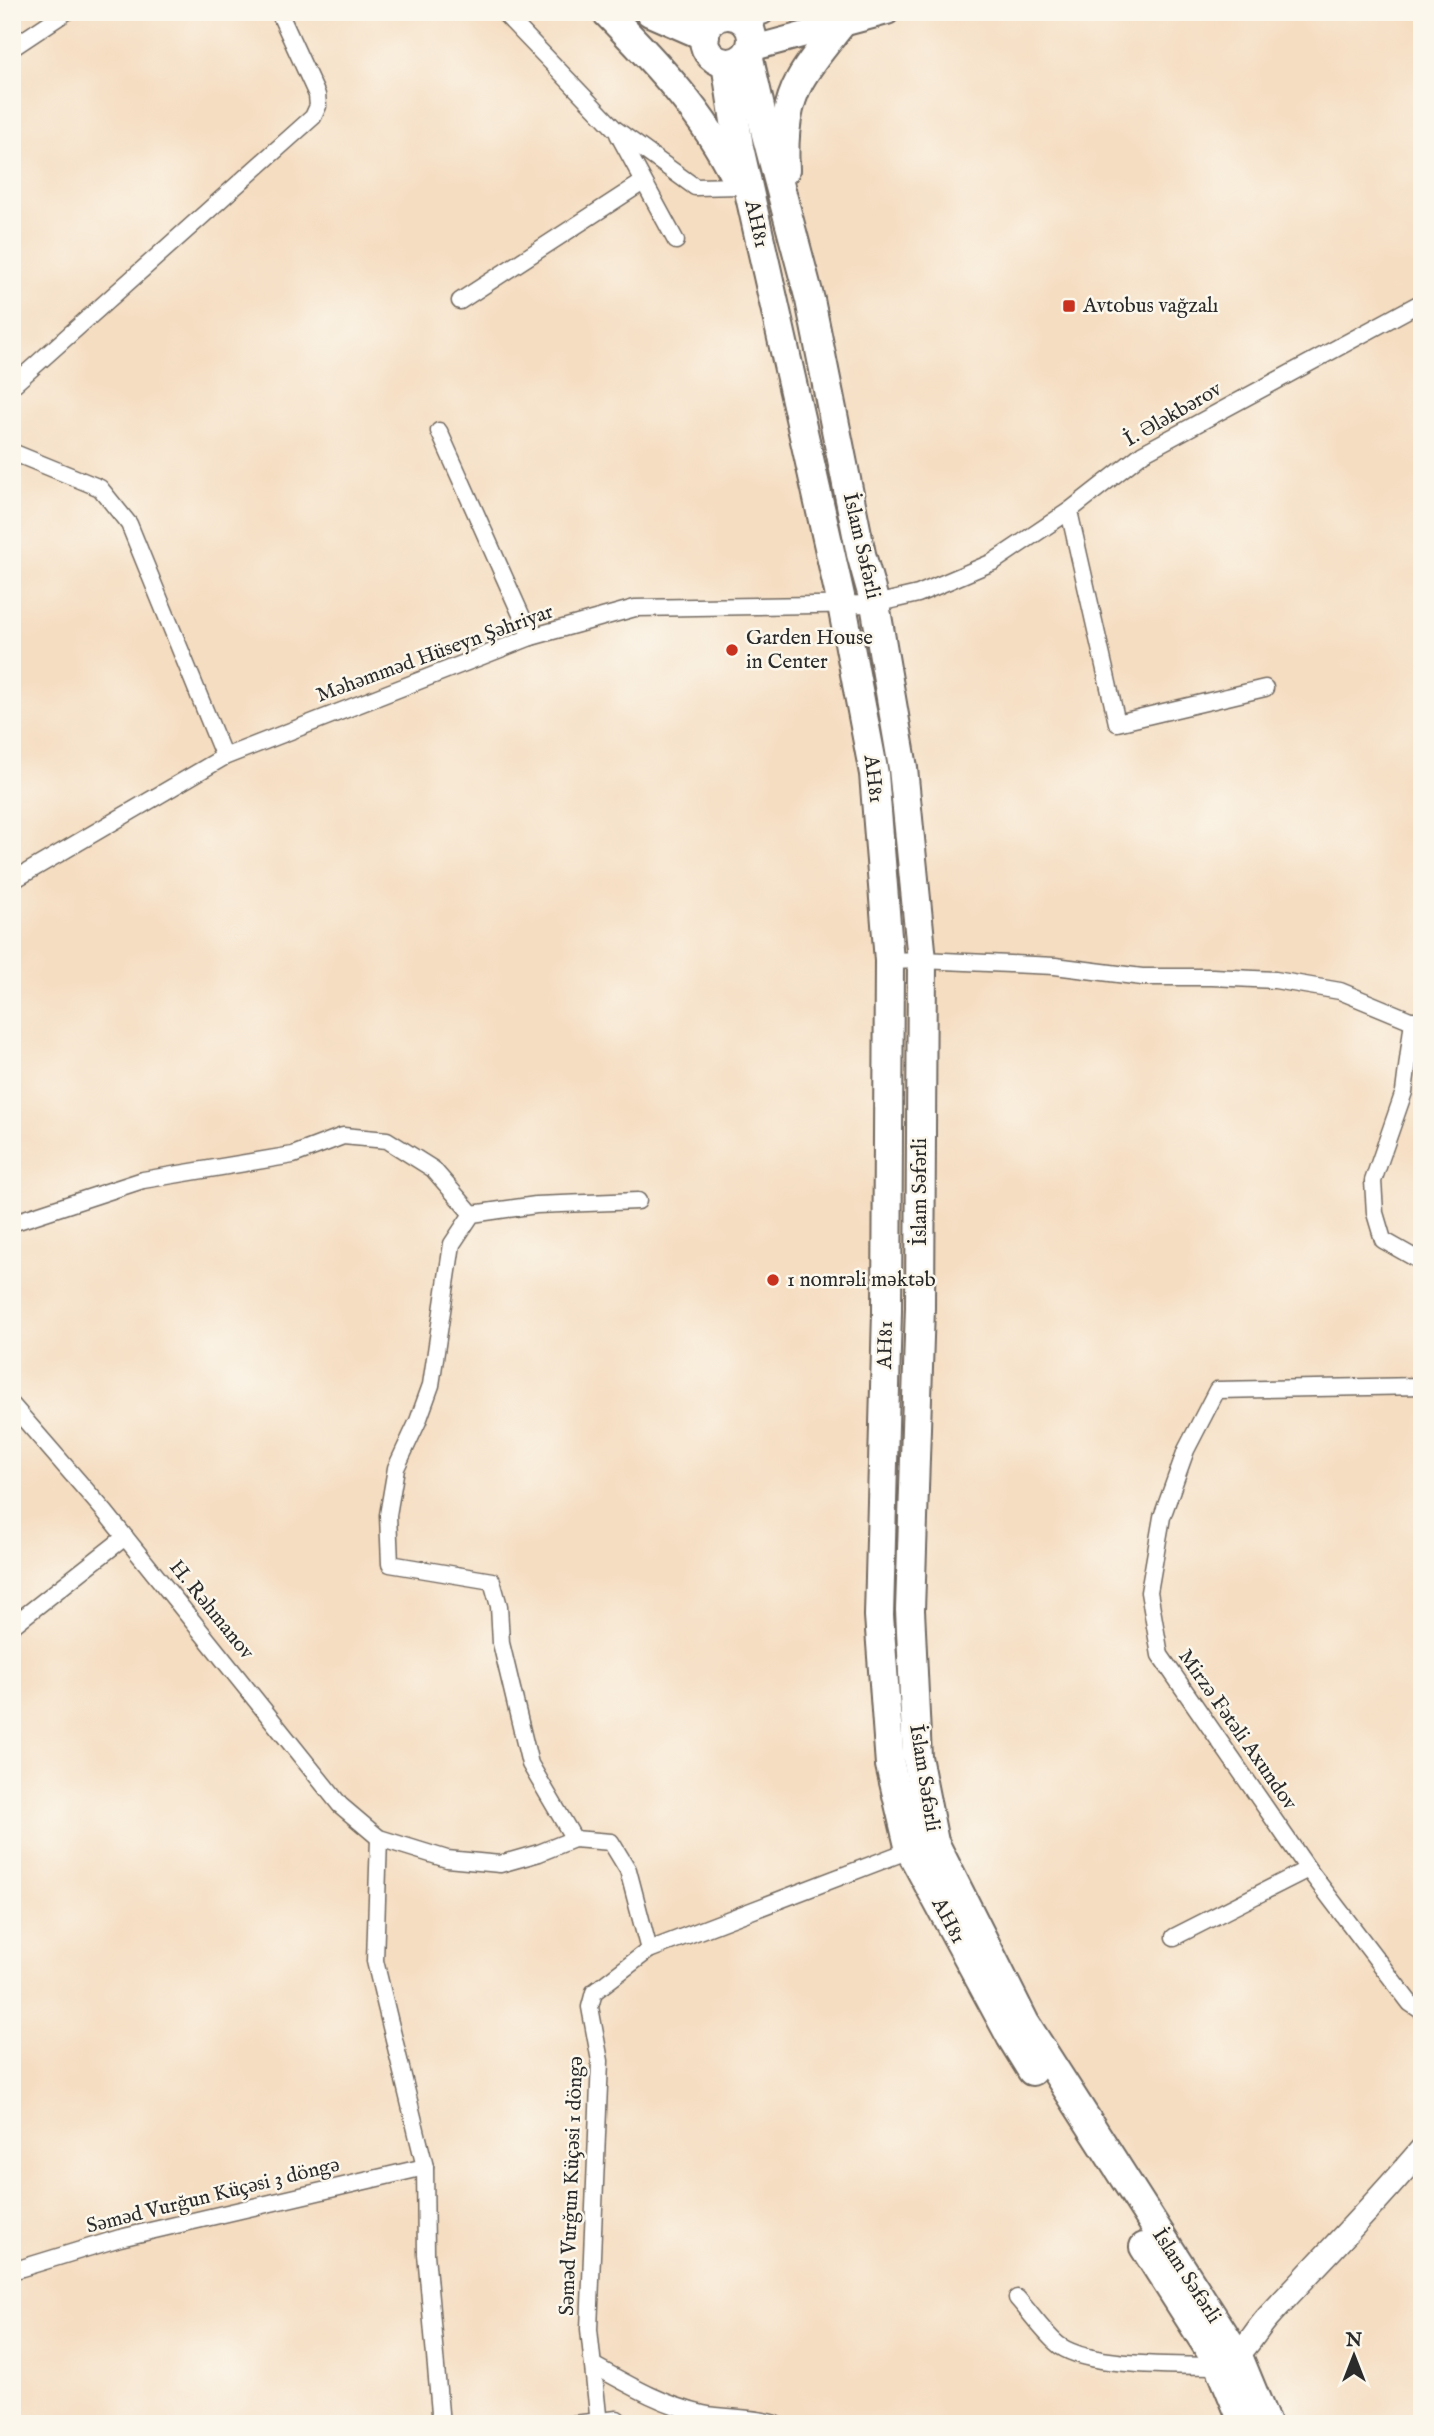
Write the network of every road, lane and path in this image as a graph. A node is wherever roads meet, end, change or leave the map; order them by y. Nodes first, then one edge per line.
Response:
1 (66, 12) edge
2 (279, 12) edge
3 (503, 12) edge
4 (606, 12) edge
5 (650, 12) edge
6 (887, 12) edge
7 (740, 14) edge
8 (842, 23) junction
9 (705, 36) junction
10 (12, 48) edge
11 (741, 55) junction
12 (615, 129) junction
13 (643, 182) junction
14 (740, 186) junction
15 (754, 214) junction
16 (787, 214) junction
17 (676, 241) dead end
18 (460, 301) dead end
19 (1422, 302) edge
20 (12, 386) edge
21 (439, 431) dead end
22 (12, 452) edge
23 (1069, 511) junction
24 (875, 604) junction
25 (842, 605) junction
26 (531, 637) junction
27 (1265, 688) dead end
28 (224, 757) junction
29 (12, 881) edge
30 (922, 960) junction
31 (889, 961) junction
32 (1417, 1023) edge
33 (638, 1201) dead end
34 (472, 1214) junction
35 (12, 1223) edge
36 (1422, 1262) edge
37 (1422, 1386) edge
38 (12, 1405) edge
39 (125, 1537) junction
40 (12, 1626) edge
41 (379, 1838) junction
42 (573, 1839) junction
43 (922, 1846) junction
44 (1308, 1869) junction
45 (1174, 1937) dead end
46 (649, 1950) junction
47 (1422, 2011) edge
48 (1422, 2149) edge
49 (425, 2167) junction
50 (12, 2271) edge
51 (1017, 2298) dead end
52 (1229, 2361) junction
53 (593, 2365) junction
54 (598, 2422) edge
55 (441, 2424) edge
56 (574, 2424) edge
57 (622, 2424) edge
58 (775, 2424) edge
59 (1244, 2424) edge
60 (1266, 2424) edge

1 - 10 street
2 - 20 street
3 - 12 street
4 - 14 highway
5 - 9 highway
6 - 8 main road
7 - 9 highway
7 - 11 highway
8 - 11 main road
8 - 16 highway
9 - 11 highway
11 - 15 highway, AH81
11 - 16 highway, İslam Səfərli
12 - 13 street
12 - 14 street
13 - 17 street
13 - 18 street
14 - 15 highway
15 - 25 highway, AH81
16 - 24 highway, İslam Səfərli
19 - 23 street, İ. Ələkbərov
21 - 26 street
22 - 28 street
23 - 24 street, İ. Ələkbərov
23 - 27 street
24 - 25 street, Məhəmməd Hüseyn Şəhriyar
24 - 30 highway, İslam Səfərli
25 - 26 street, Məhəmməd Hüseyn Şəhriyar
25 - 31 highway, AH81
26 - 28 street, Məhəmməd Hüseyn Şəhriyar
28 - 29 street, Məhəmməd Hüseyn Şəhriyar
30 - 31 street
30 - 32 street
30 - 43 highway, İslam Səfərli
31 - 43 highway, AH81
32 - 36 street
33 - 34 street
34 - 35 street
34 - 42 street
37 - 44 street, Mirzə Fətəli Axundov
38 - 39 street, H. Rəhmanov
39 - 40 street
39 - 41 street, H. Rəhmanov
41 - 42 street
41 - 49 street
42 - 46 street
43 - 46 street, Səməd Vurğun Küçəsi 1 döngə
43 - 52 highway, AH81
44 - 45 street
44 - 47 street, Mirzə Fətəli Axundov
46 - 53 street, Səməd Vurğun Küçəsi 1 döngə
48 - 52 main road
49 - 50 street, Səməd Vurğun Küçəsi 3 döngə
49 - 55 street
51 - 52 street
52 - 59 highway, AH81
52 - 60 highway
53 - 54 street, Səməd Vurğun Küçəsi 1 döngə
53 - 58 street
54 - 56 street
54 - 57 street

